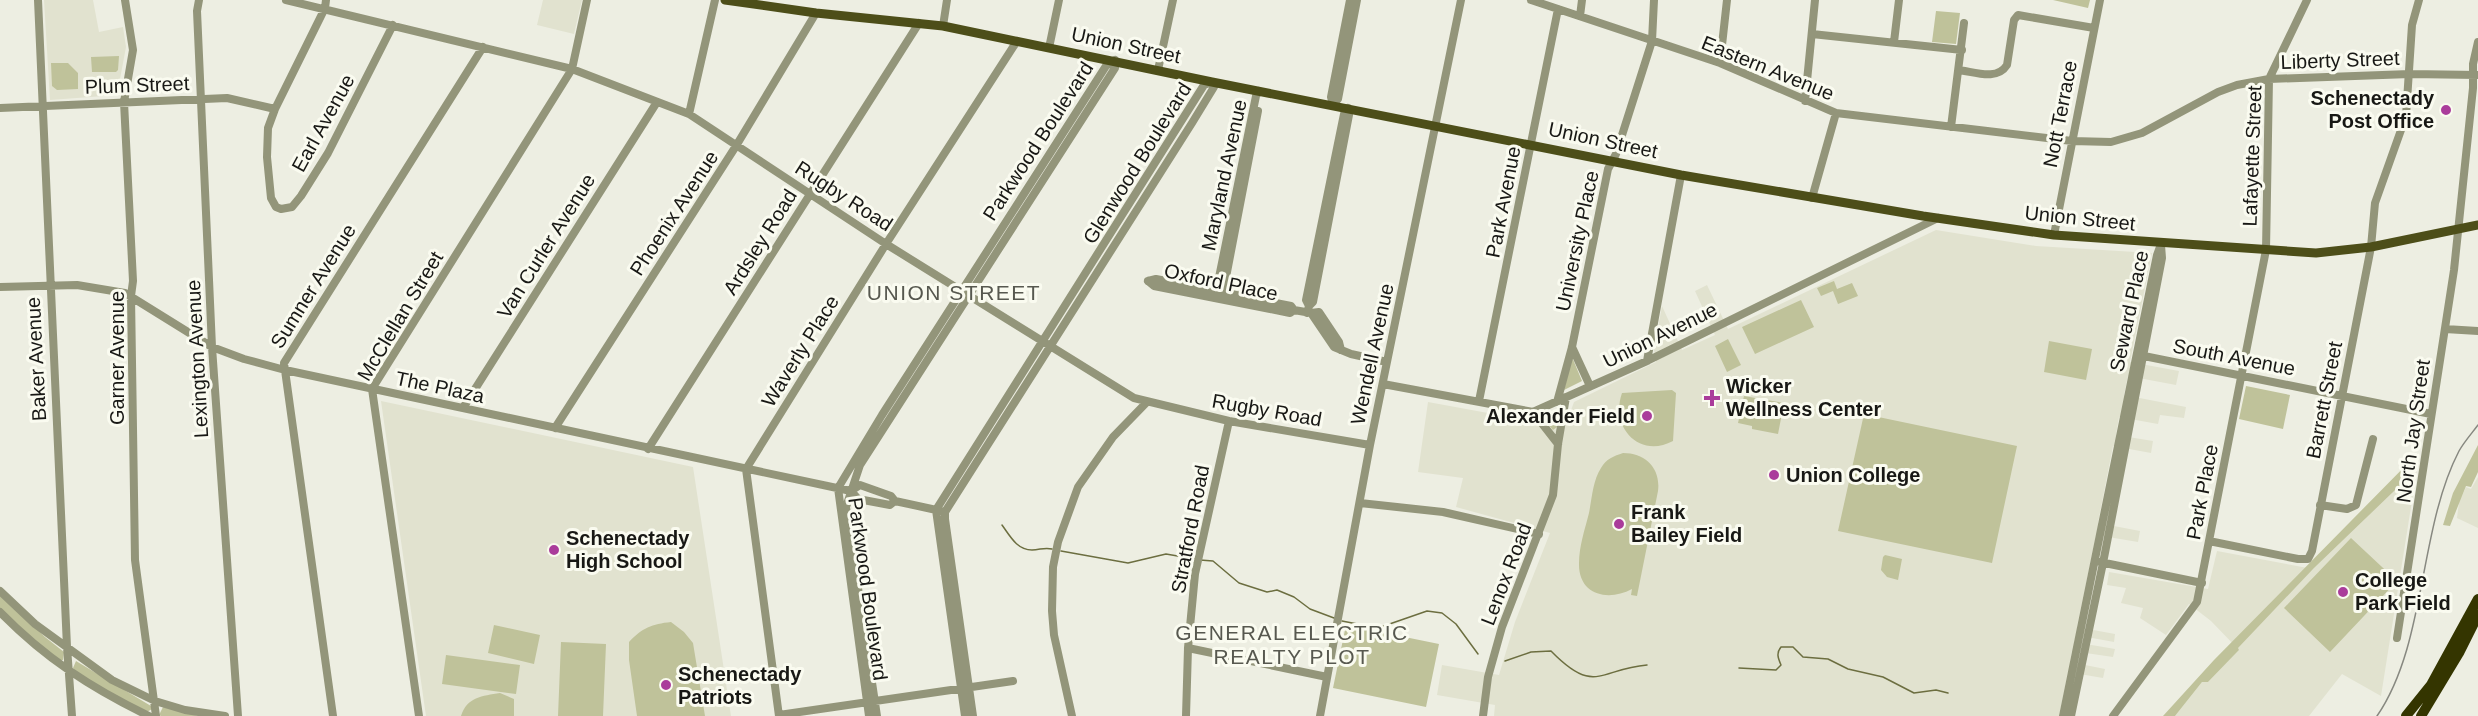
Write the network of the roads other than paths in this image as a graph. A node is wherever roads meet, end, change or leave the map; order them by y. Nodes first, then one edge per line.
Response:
1 (38, 0) edge
2 (124, 0) edge
3 (199, 0) edge
4 (286, 0) edge
5 (587, 0) edge
6 (716, 0) edge
7 (725, 0) edge
8 (947, 0) edge
9 (1059, 0) edge
10 (1173, 0) edge
11 (1350, 0) edge
12 (1357, 0) edge
13 (1461, 0) edge
14 (1531, 0) edge
15 (1582, 0) edge
16 (1654, 0) edge
17 (1727, 0) edge
18 (1815, 0) edge
19 (1899, 0) edge
20 (2100, 0) edge
21 (2307, 0) edge
22 (2419, 0) edge
23 (1544, 2) edge
24 (326, 4) edge
25 (1558, 9) junction
26 (816, 13) junction
27 (1580, 16) junction
28 (919, 23) junction
29 (1964, 23) dead end
30 (393, 25) junction
31 (943, 26) junction
32 (2094, 28) junction
33 (1812, 34) junction
34 (1017, 41) junction
35 (1652, 41) junction
36 (1894, 42) junction
37 (2478, 42) edge
38 (483, 46) junction
39 (1049, 48) junction
40 (1962, 50) junction
41 (1115, 60) junction
42 (1720, 63) junction
43 (572, 69) junction
44 (1158, 70) junction
45 (1959, 70) junction
46 (2410, 74) junction
47 (2476, 75) edge
48 (2269, 79) junction
49 (1212, 82) junction
50 (1259, 91) junction
51 (201, 99) junction
52 (1805, 101) junction
53 (124, 102) junction
54 (657, 102) junction
55 (1333, 105) junction
56 (43, 106) junction
57 (0, 108) edge
58 (1348, 108) junction
59 (275, 109) junction
60 (1836, 113) junction
61 (689, 114) junction
62 (1436, 127) junction
63 (1951, 127) junction
64 (2072, 141) junction
65 (1531, 144) junction
66 (736, 146) junction
67 (1612, 161) junction
68 (1681, 175) junction
69 (811, 193) junction
70 (1812, 198) junction
71 (1938, 218) junction
72 (2478, 225) edge
73 (2458, 229) junction
74 (2054, 235) junction
75 (886, 243) junction
76 (2161, 244) junction
77 (2371, 247) junction
78 (2266, 250) junction
79 (50, 285) junction
80 (0, 287) edge
81 (965, 293) junction
82 (1219, 294) junction
83 (131, 296) junction
84 (1309, 311) junction
85 (2445, 329) junction
86 (2478, 331) edge
87 (1048, 344) junction
88 (212, 347) junction
89 (1572, 347) junction
90 (2140, 355) junction
91 (1647, 361) junction
92 (1387, 362) junction
93 (285, 370) junction
94 (2242, 376) junction
95 (1383, 384) junction
96 (1590, 386) junction
97 (372, 389) junction
98 (2342, 395) junction
99 (1566, 397) junction
100 (1479, 401) junction
101 (1147, 402) junction
102 (1557, 402) junction
103 (463, 408) junction
104 (1533, 412) junction
105 (2431, 414) junction
106 (1229, 421) junction
107 (555, 428) junction
108 (2373, 439) dead end
109 (1558, 444) junction
110 (1370, 445) junction
111 (648, 448) junction
112 (746, 469) junction
113 (838, 488) junction
114 (851, 491) junction
115 (895, 501) junction
116 (1360, 502) junction
117 (2320, 505) junction
118 (936, 510) junction
119 (945, 512) junction
120 (1539, 534) junction
121 (2209, 540) junction
122 (2094, 561) junction
123 (2103, 563) junction
124 (2202, 583) junction
125 (0, 591) edge
126 (2478, 599) edge
127 (2478, 615) edge
128 (2, 616) edge
129 (2397, 638) dead end
130 (67, 647) junction
131 (1188, 648) junction
132 (68, 670) junction
133 (1328, 677) junction
134 (1013, 681) dead end
135 (965, 688) junction
136 (155, 701) junction
137 (871, 702) junction
138 (779, 715) edge
139 (72, 716) edge
140 (149, 716) edge
141 (156, 716) edge
142 (225, 716) edge
143 (238, 716) edge
144 (333, 716) edge
145 (419, 716) edge
146 (869, 716) edge
147 (877, 716) edge
148 (965, 716) edge
149 (973, 716) edge
150 (1072, 716) edge
151 (1186, 716) edge
152 (1320, 716) edge
153 (1483, 716) edge
154 (2063, 716) edge
155 (2071, 716) edge
156 (2113, 716) edge
157 (2406, 716) edge
158 (2421, 716) edge

1 - 56 street, Baker Avenue
2 - 53 street, Garner Avenue
3 - 51 street, Lexington Avenue
4 - 24 street, Rugby Road
5 - 43 street, McClellan Street
6 - 61 street
7 - 26 main road, Union Street
8 - 31 street
9 - 39 street
10 - 44 street
11 - 55 street
12 - 55 street
13 - 62 street, Wendell Avenue
14 - 23 street, Eastern Avenue
15 - 27 street
16 - 35 street, University Place
17 - 42 street
18 - 33 street
19 - 36 street
20 - 32 street, Nott Terrace
21 - 48 street, Lafayette Street
22 - 46 street, Barrett Street
23 - 25 street, Eastern Avenue
24 - 30 street, Rugby Road
24 - 59 street
25 - 27 street, Eastern Avenue
25 - 65 street, Park Avenue
26 - 28 main road, Union Street
26 - 66 street, Phoenix Avenue
27 - 35 street, Eastern Avenue
28 - 31 main road, Union Street
28 - 69 street, Ardsley Road
29 - 40 street
30 - 38 street, Rugby Road
30 - 59 street, Earl Avenue
31 - 34 main road, Union Street
32 - 45 street
32 - 64 street, Nott Terrace
33 - 36 street
33 - 52 street
34 - 39 main road, Union Street
34 - 75 street, Waverly Place
35 - 42 street, Eastern Avenue
35 - 67 street, University Place
36 - 40 street
37 - 47 street, North Jay Street
38 - 43 street, Rugby Road
38 - 93 street, Sumner Avenue
39 - 41 main road, Union Street
40 - 45 street
41 - 44 main road, Union Street
41 - 81 street, Parkwood Boulevard
42 - 52 street, Eastern Avenue
43 - 54 street, Rugby Road
43 - 97 street, McClellan Street
44 - 49 main road, Union Street
45 - 63 street
46 - 47 street, Liberty Street
46 - 48 street, Liberty Street
46 - 77 street, Barrett Street
47 - 73 street, North Jay Street
48 - 64 street, Liberty Street
48 - 78 street, Lafayette Street
49 - 50 main road, Union Street
49 - 87 street, Glenwood Boulevard
50 - 55 main road, Union Street
50 - 82 street, Maryland Avenue
51 - 53 street, Plum Street
51 - 59 street, Plum Street
51 - 88 street, Lexington Avenue
52 - 60 street, Eastern Avenue
53 - 56 street, Plum Street
53 - 83 street, Garner Avenue
54 - 61 street, Rugby Road
54 - 103 street, Van Curler Avenue
55 - 58 main road, Union Street
56 - 57 street, Plum Street
56 - 79 street, Baker Avenue
58 - 62 main road, Union Street
58 - 84 street
60 - 63 street, Eastern Avenue
60 - 70 street
61 - 66 street, Rugby Road
62 - 65 main road, Union Street
62 - 92 street, Wendell Avenue
63 - 64 street, Eastern Avenue
64 - 74 street, Nott Terrace
65 - 67 main road, Union Street
65 - 100 street, Park Avenue
66 - 69 street, Rugby Road
66 - 107 street, Phoenix Avenue
67 - 68 main road, Union Street
67 - 89 street, University Place
68 - 70 main road, Union Street
68 - 91 street
69 - 75 street, Rugby Road
69 - 111 street, Ardsley Road
70 - 71 main road, Union Street
71 - 74 main road, Union Street
71 - 91 street, Union Avenue
72 - 73 main road, Union Street
73 - 77 main road, Union Street
73 - 85 street, North Jay Street
74 - 76 main road, Union Street
75 - 81 street, Rugby Road
75 - 112 street, Waverly Place
76 - 78 main road, Union Street
76 - 90 street, Seward Place
77 - 78 main road, Union Street
77 - 98 street, Barrett Street
78 - 94 street, Park Place
79 - 80 street, The Plaza
79 - 83 street, The Plaza
79 - 130 street, Baker Avenue
81 - 87 street, Rugby Road
81 - 113 street, Parkwood Boulevard
81 - 114 street, Parkwood Boulevard
82 - 82 street, Oxford Place
82 - 84 street, Oxford Place
83 - 88 street, The Plaza
83 - 136 street, Garner Avenue
84 - 92 street, Oxford Place
85 - 86 street
85 - 105 street, North Jay Street
87 - 101 street, Rugby Road
87 - 118 street, Glenwood Boulevard
87 - 119 street, Glenwood Boulevard
88 - 93 street, The Plaza
88 - 143 street, Lexington Avenue
89 - 96 street
89 - 102 street, University Place
90 - 94 street, South Avenue
90 - 122 street, Seward Place
90 - 123 street, Seward Place
91 - 96 street, Union Avenue
92 - 95 street, Wendell Avenue
93 - 97 street, The Plaza
93 - 144 street, Sumner Avenue
94 - 98 street, South Avenue
94 - 121 street, Park Place
95 - 100 street
95 - 110 street, Wendell Avenue
96 - 99 street, Union Avenue
97 - 103 street, The Plaza
97 - 145 street, McClellan Street
98 - 105 street, South Avenue
98 - 117 street, Barrett Street
99 - 102 street, Union Avenue
99 - 109 street, Lenox Road
100 - 104 street
101 - 106 street, Rugby Road
101 - 150 street
102 - 104 street, Union Avenue
103 - 107 street, The Plaza
104 - 109 street
105 - 129 street, North Jay Street
106 - 110 street, Rugby Road
106 - 131 street, Stratford Road
107 - 111 street, The Plaza
108 - 117 street
109 - 120 street, Lenox Road
110 - 116 street, Wendell Avenue
111 - 112 street, The Plaza
112 - 113 street, The Plaza
112 - 138 street
113 - 114 street, The Plaza
113 - 137 street, Parkwood Boulevard
114 - 115 street, The Plaza
114 - 115 street, The Plaza
114 - 137 street, Parkwood Boulevard
115 - 118 street, The Plaza
116 - 120 street
116 - 133 street, Wendell Avenue
117 - 121 street, Barrett Street
118 - 119 street, The Plaza
118 - 135 street
119 - 135 street
120 - 153 street, Lenox Road
121 - 124 street, Park Place
122 - 123 street
122 - 154 street, Seward Place
123 - 124 street
123 - 155 street, Seward Place
124 - 156 street, Park Place
125 - 130 street
126 - 157 highway
127 - 158 highway
128 - 132 street
130 - 132 street, Baker Avenue
130 - 136 street
131 - 133 street
131 - 151 street, Stratford Road
132 - 139 street, Baker Avenue
132 - 140 street
133 - 152 street, Wendell Avenue
134 - 135 street
135 - 137 street
135 - 148 street
135 - 149 street
136 - 141 street, Garner Avenue
136 - 142 street
137 - 138 street
137 - 146 street, Parkwood Boulevard
137 - 147 street, Parkwood Boulevard

